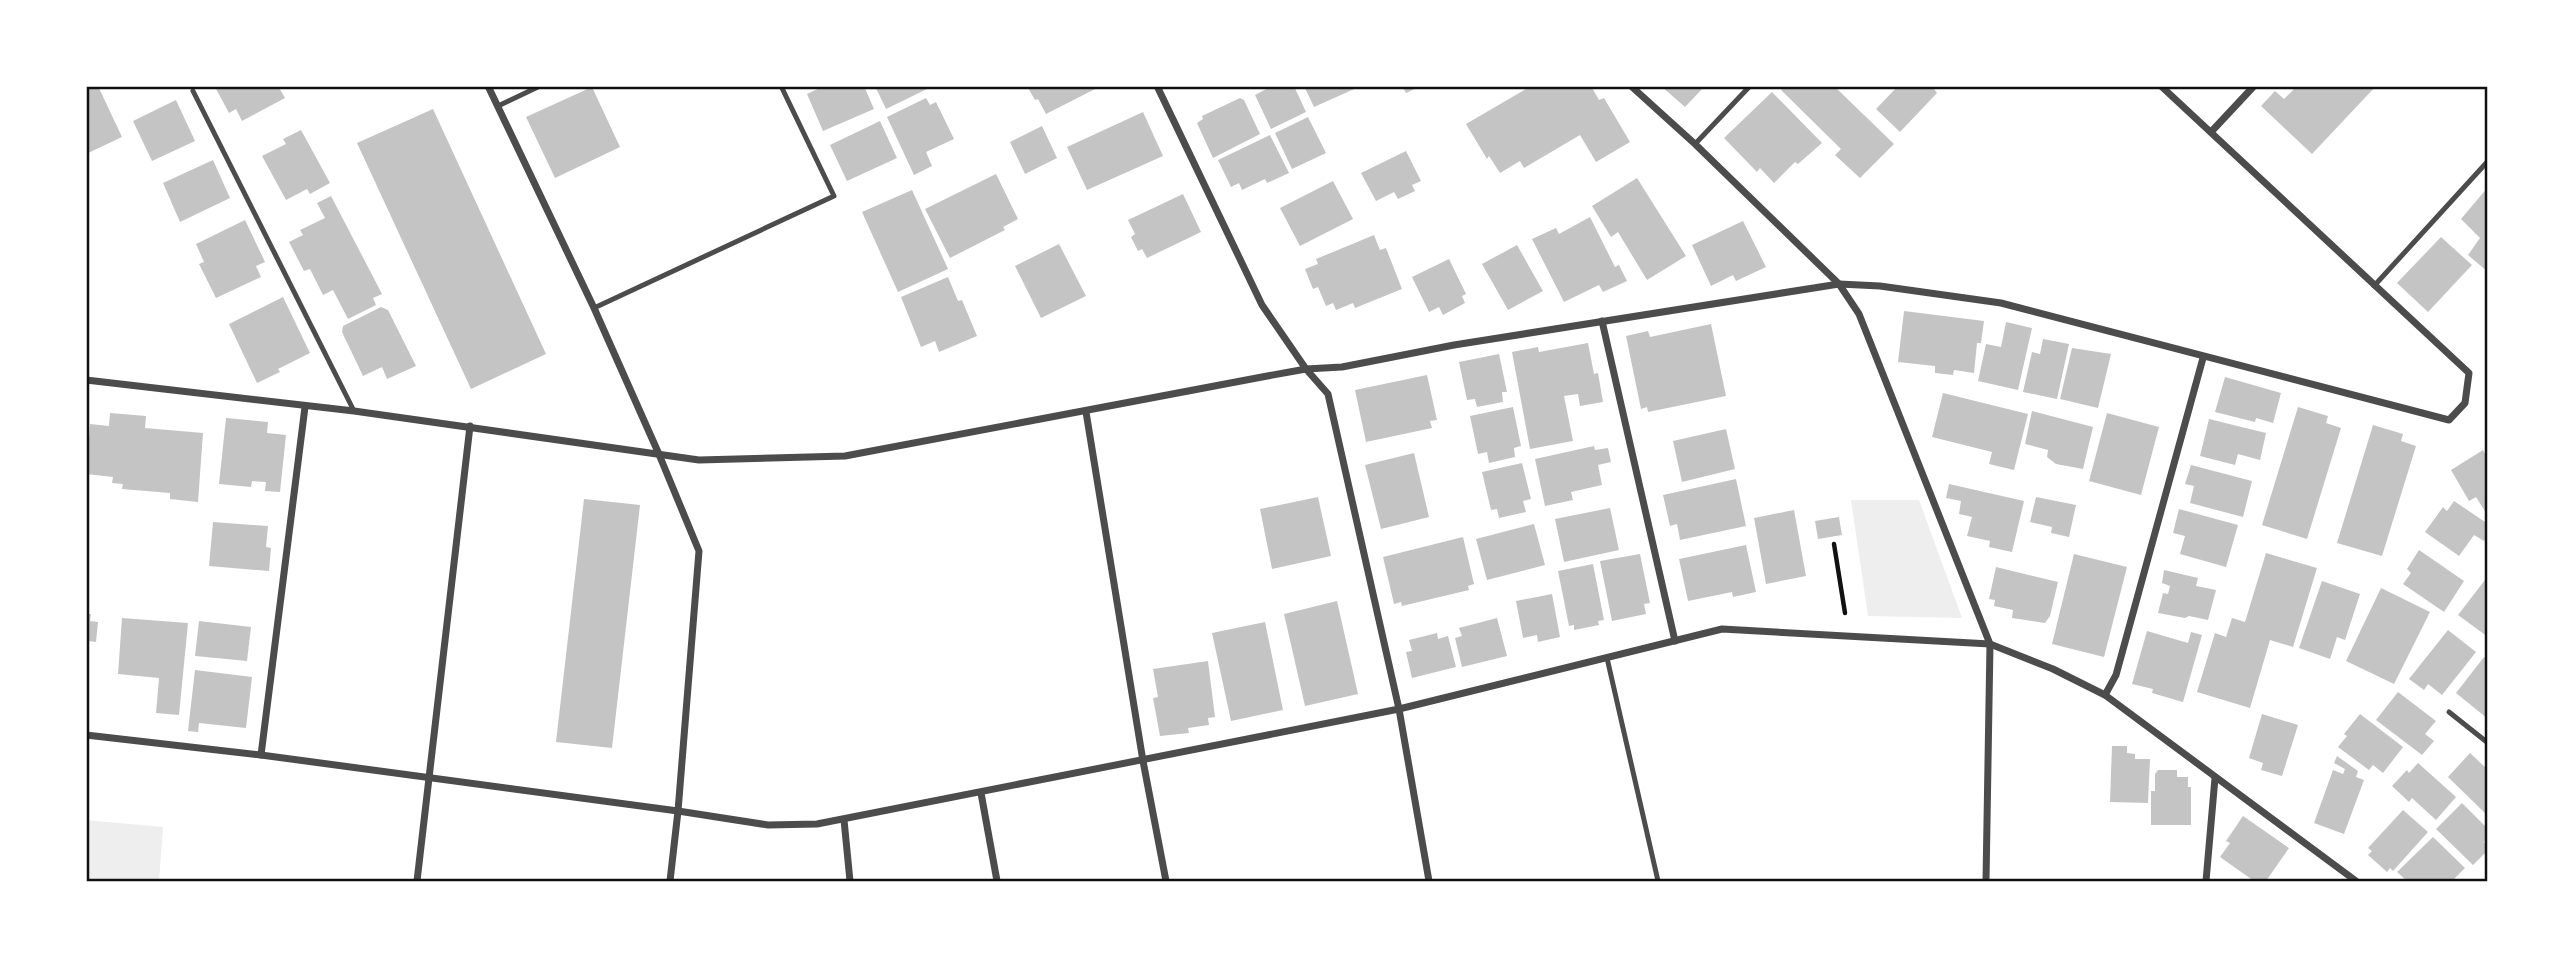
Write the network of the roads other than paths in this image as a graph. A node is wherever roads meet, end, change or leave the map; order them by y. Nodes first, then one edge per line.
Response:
1 (488, 86) edge
2 (540, 86) edge
3 (781, 86) edge
4 (1167, 86) edge
5 (1631, 86) edge
6 (1750, 86) edge
7 (2161, 86) edge
8 (2254, 86) edge
9 (1158, 88) edge
10 (192, 91) dead end
11 (498, 106) junction
12 (2211, 132) junction
13 (1695, 144) junction
14 (2488, 161) edge
15 (1839, 284) junction
16 (2374, 286) junction
17 (594, 308) junction
18 (1602, 321) junction
19 (2203, 358) junction
20 (1306, 369) junction
21 (86, 380) edge
22 (305, 407) junction
23 (355, 411) junction
24 (1086, 412) junction
25 (470, 426) junction
26 (659, 452) junction
27 (1675, 641) junction
28 (1990, 644) junction
29 (1607, 658) junction
30 (2105, 695) junction
31 (1399, 709) junction
32 (2449, 712) dead end
33 (86, 735) edge
34 (2488, 743) edge
35 (261, 755) junction
36 (1143, 761) junction
37 (429, 778) junction
38 (2215, 778) junction
39 (981, 793) junction
40 (678, 811) junction
41 (844, 820) junction
42 (417, 881) edge
43 (670, 881) edge
44 (850, 881) edge
45 (997, 881) edge
46 (1166, 881) edge
47 (1429, 881) edge
48 (1658, 881) edge
49 (1986, 881) edge
50 (2206, 881) edge
51 (2356, 881) edge

1 - 11 street
2 - 11 lane
3 - 17 lane
4 - 9 street
5 - 13 street
6 - 13 lane
7 - 12 street
8 - 12 street
9 - 20 street
10 - 23 lane
11 - 17 street
12 - 16 street
13 - 15 street
14 - 16 lane
15 - 18 street
15 - 19 street
15 - 28 street
16 - 19 street
17 - 26 street
18 - 20 street
18 - 27 street
19 - 30 street
20 - 24 street
20 - 31 street
21 - 22 street
22 - 23 street
22 - 35 street
23 - 25 street
24 - 26 street
24 - 36 street
25 - 26 street
25 - 37 street
26 - 40 street
27 - 28 street
27 - 29 street
28 - 30 street
28 - 49 street
29 - 31 street
29 - 48 lane
30 - 38 street
31 - 36 street
31 - 47 street
32 - 34 lane
33 - 35 street
35 - 37 street
36 - 39 street
36 - 46 street
37 - 40 street
37 - 42 street
38 - 50 street
38 - 51 street
39 - 41 street
39 - 45 street
40 - 41 street
40 - 43 street
41 - 44 street

